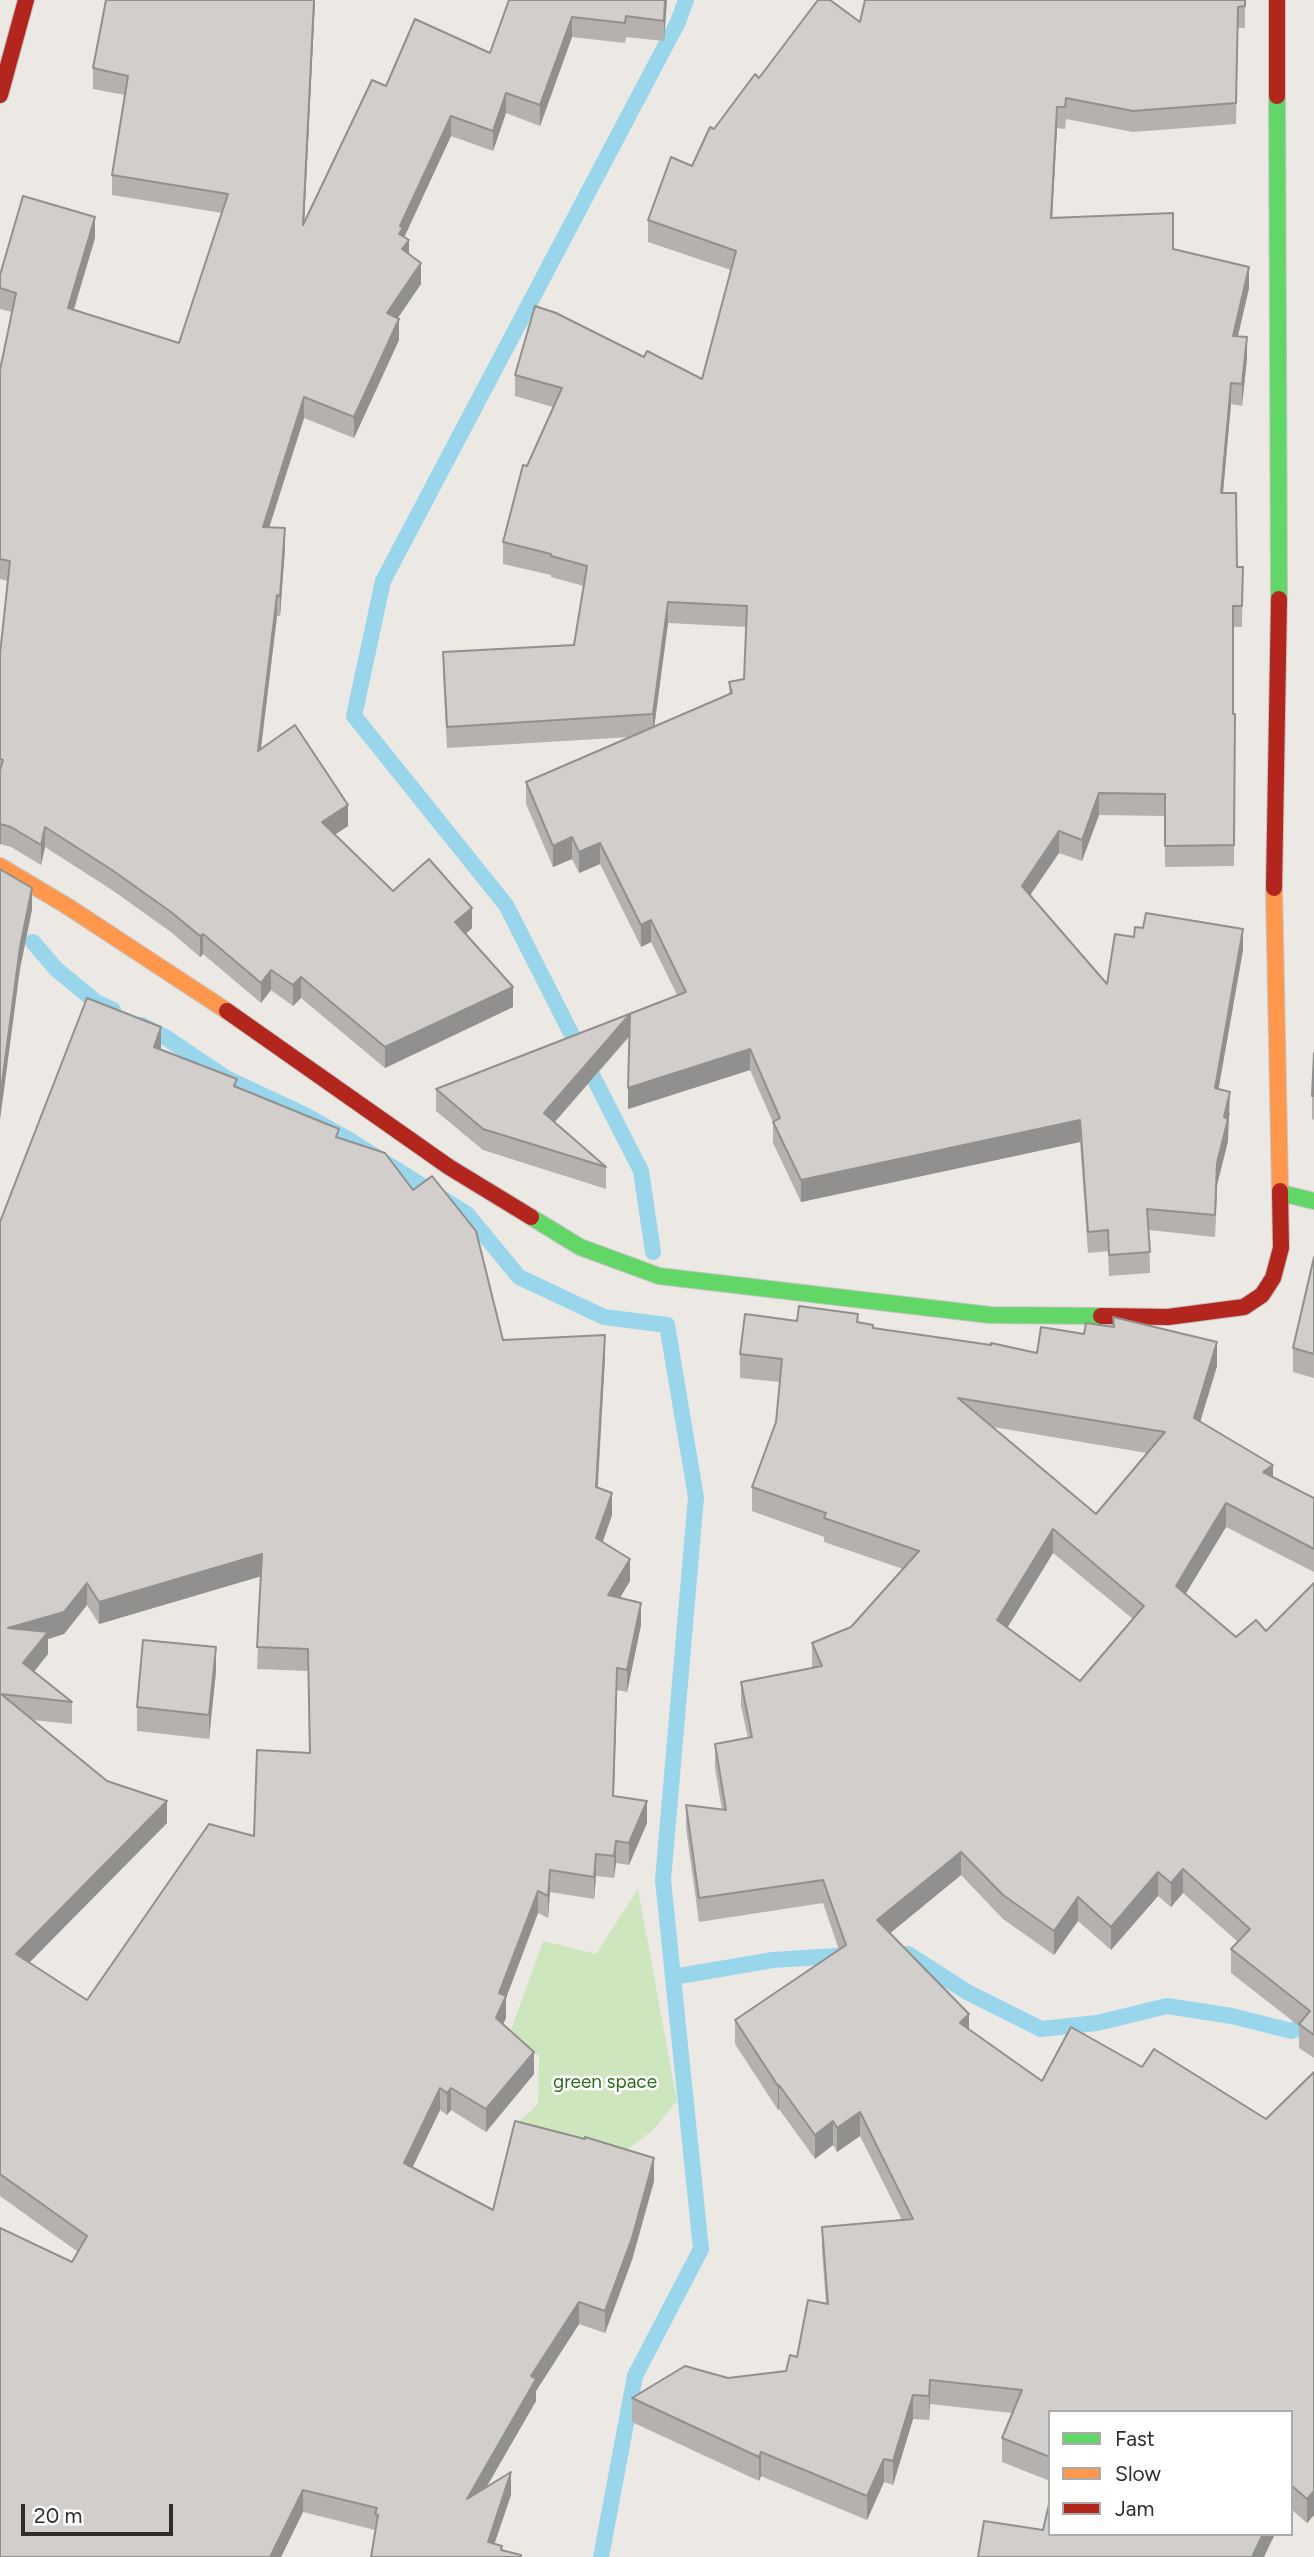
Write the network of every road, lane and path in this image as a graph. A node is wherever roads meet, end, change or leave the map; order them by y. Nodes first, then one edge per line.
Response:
1 (26, 0) edge
2 (1277, 0) edge
3 (0, 95) edge
4 (0, 866) edge
5 (1281, 1193) junction
6 (1314, 1201) edge

1 - 3 street
2 - 5 street
4 - 5 street
5 - 6 street

